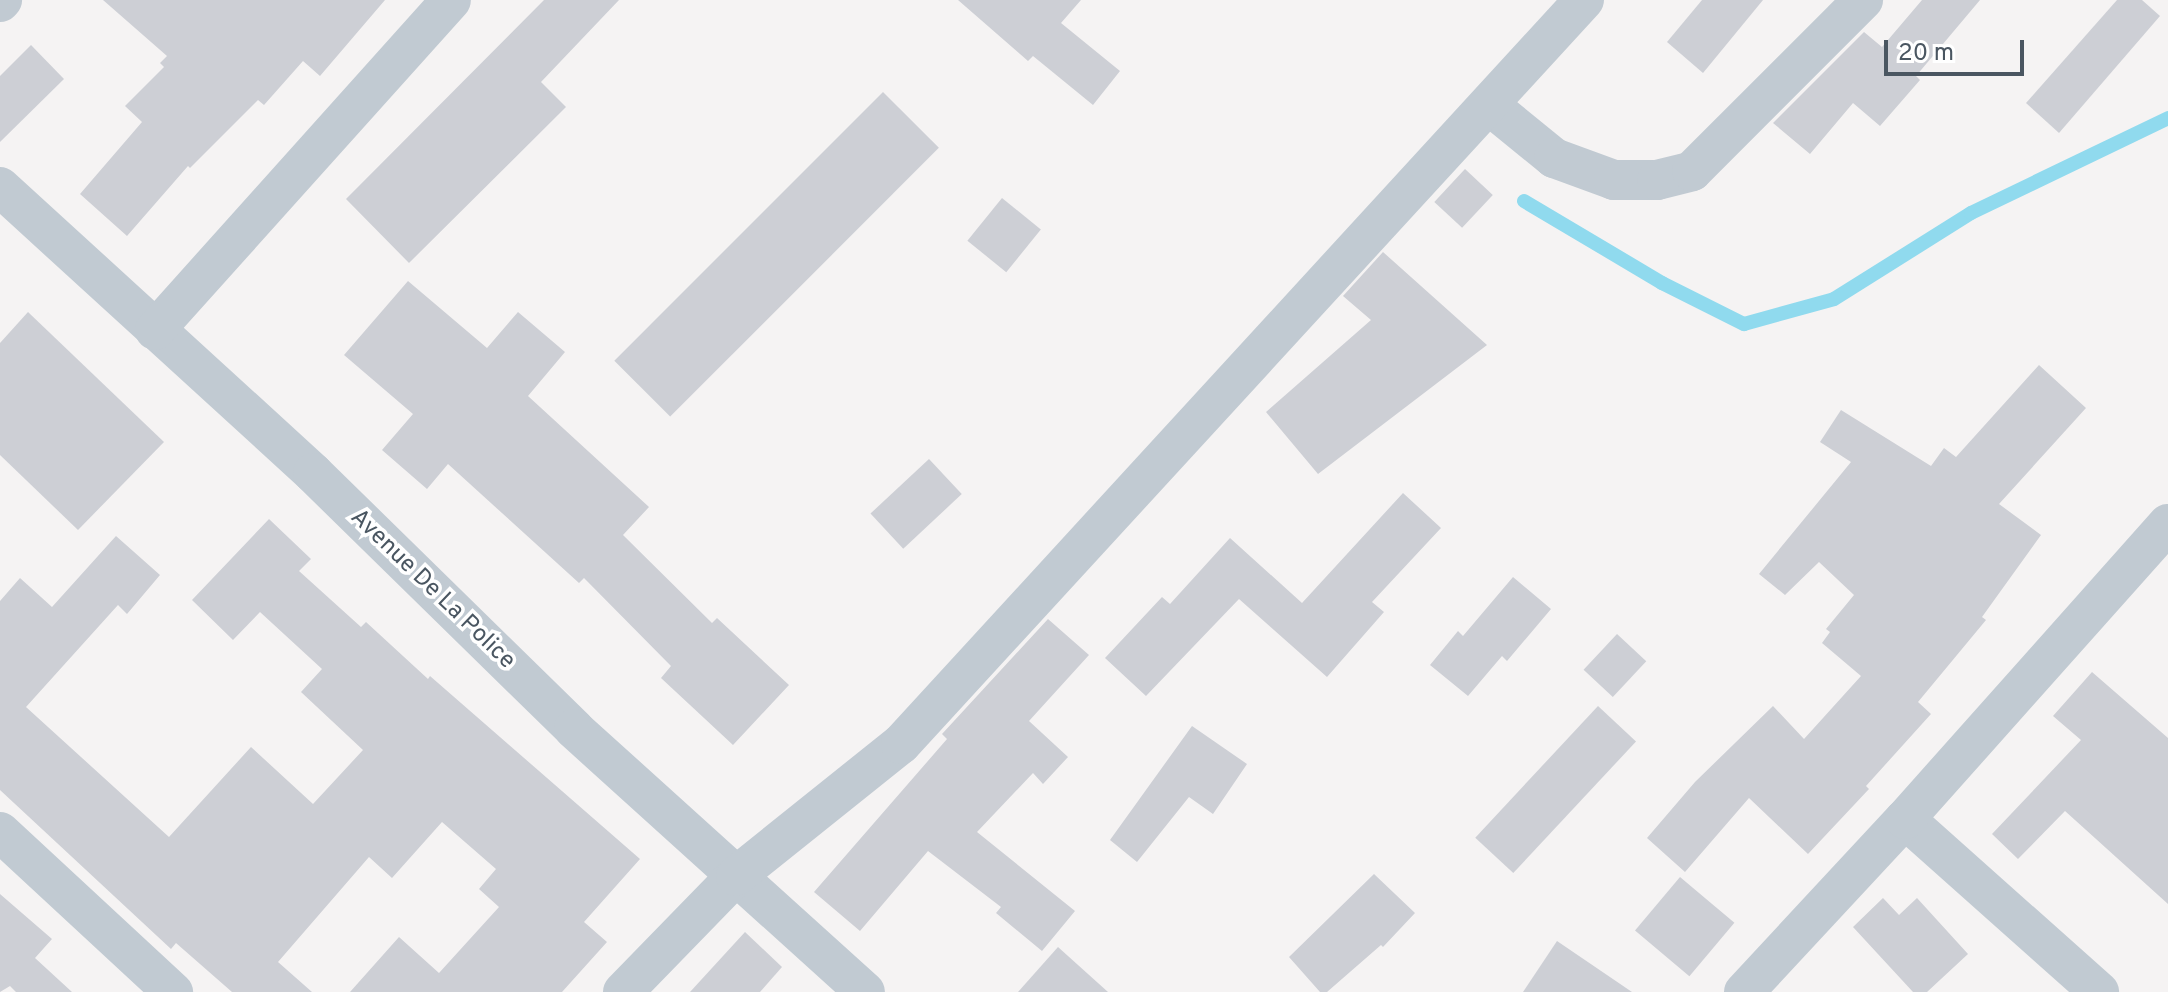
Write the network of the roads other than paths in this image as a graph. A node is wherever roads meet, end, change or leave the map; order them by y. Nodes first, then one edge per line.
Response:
1 (451, 0) edge
2 (1584, 0) edge
3 (1863, 0) edge
4 (1489, 105) junction
5 (0, 187) edge
6 (155, 330) junction
7 (2168, 524) edge
8 (1905, 819) junction
9 (0, 832) edge
10 (736, 876) junction
11 (173, 992) edge
12 (623, 992) edge
13 (865, 992) edge
14 (1744, 992) edge
15 (2099, 992) edge

1 - 6 street
2 - 4 street
3 - 4 street
4 - 10 street
5 - 6 street, Avenue De La Police
6 - 10 street, Avenue De La Police
7 - 8 street
8 - 14 street
8 - 15 street
9 - 11 street
10 - 12 street
10 - 13 street, Avenue De La Police

